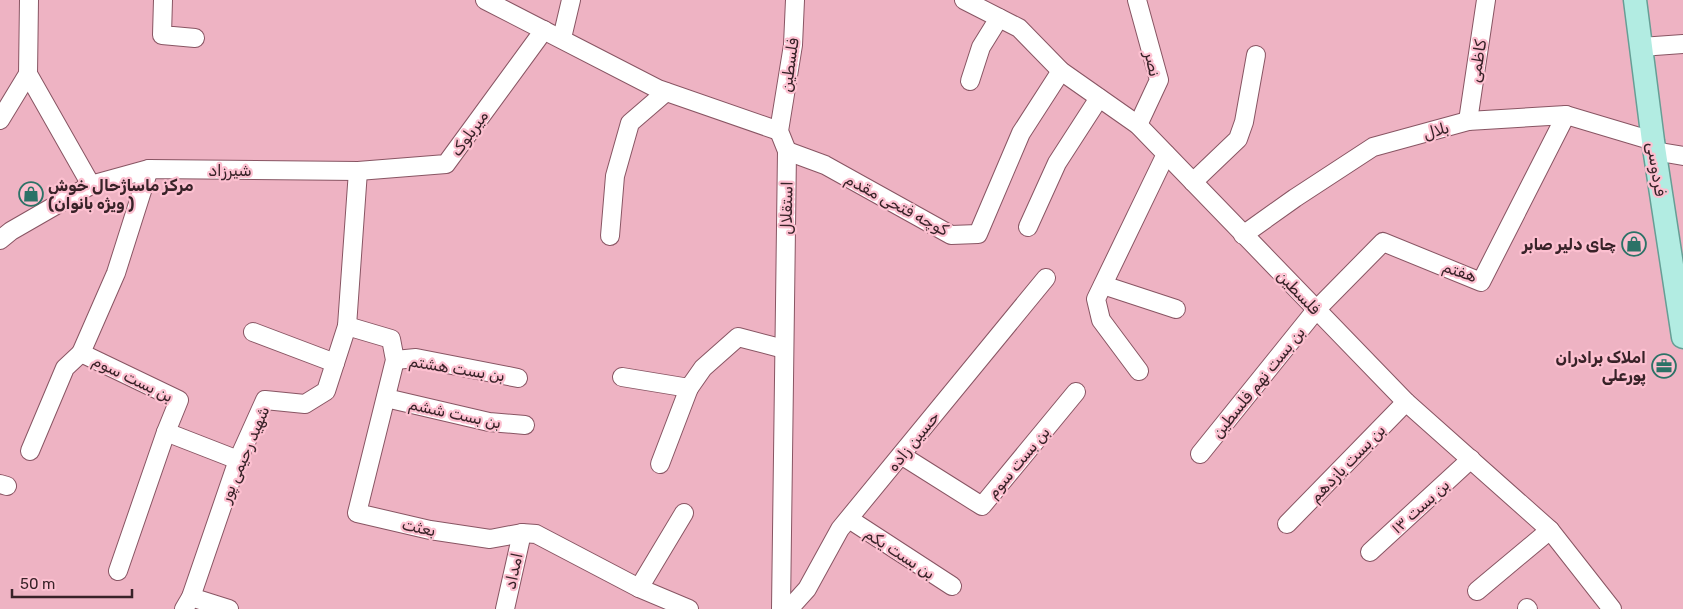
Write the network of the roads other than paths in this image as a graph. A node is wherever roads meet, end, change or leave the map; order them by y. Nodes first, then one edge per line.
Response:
1 (29, 0) edge
2 (163, 0) edge
3 (484, 0) edge
4 (571, 0) edge
5 (795, 0) edge
6 (964, 0) edge
7 (1138, 0) edge
8 (1486, 0) edge
9 (1635, 0) edge
10 (999, 18) junction
11 (544, 30) junction
12 (195, 38) dead end
13 (562, 38) junction
14 (1683, 44) edge
15 (1641, 47) junction
16 (1256, 55) dead end
17 (1061, 71) junction
18 (28, 74) junction
19 (970, 81) dead end
20 (666, 92) junction
21 (1099, 98) junction
22 (1566, 115) junction
23 (0, 120) edge
24 (1468, 121) junction
25 (1138, 125) junction
26 (779, 131) junction
27 (1654, 146) junction
28 (787, 152) junction
29 (1166, 154) junction
30 (1683, 156) edge
31 (149, 169) junction
32 (358, 171) junction
33 (1193, 182) junction
34 (91, 185) junction
35 (1028, 227) dead end
36 (1243, 235) junction
37 (610, 236) dead end
38 (0, 240) edge
39 (1046, 278) dead end
40 (1103, 285) junction
41 (1176, 308) dead end
42 (1316, 310) junction
43 (346, 326) junction
44 (252, 332) dead end
45 (1683, 337) edge
46 (784, 349) junction
47 (81, 353) junction
48 (395, 360) junction
49 (335, 363) junction
50 (1139, 371) dead end
51 (622, 376) dead end
52 (518, 378) dead end
53 (689, 388) junction
54 (1076, 392) dead end
55 (386, 398) junction
56 (1406, 402) junction
57 (525, 425) dead end
58 (166, 432) junction
59 (30, 451) dead end
60 (1200, 454) dead end
61 (901, 455) junction
62 (1471, 459) junction
63 (238, 460) junction
64 (660, 464) dead end
65 (684, 513) dead end
66 (849, 519) junction
67 (1287, 524) dead end
68 (1550, 530) junction
69 (522, 533) junction
70 (1370, 552) dead end
71 (118, 571) dead end
72 (952, 586) dead end
73 (639, 588) junction
74 (1477, 591) dead end
75 (188, 603) edge
76 (229, 609) edge
77 (505, 609) edge
78 (689, 609) edge
79 (781, 609) edge
80 (788, 609) edge
81 (1612, 609) edge

1 - 18 street
2 - 12 street
3 - 11 street
4 - 13 street
5 - 26 street, فلسطین
6 - 10 street, فلسطین
7 - 25 street, نصر
8 - 24 street, کاظمی
9 - 15 main road, فردوسی
10 - 17 street, فلسطین
10 - 19 street
11 - 13 street
11 - 32 street, میربلوک
13 - 20 street
14 - 15 street
15 - 27 main road, فردوسی
16 - 33 street
17 - 21 street, فلسطین
17 - 28 street, کوچه فتحی مقدم
18 - 23 street
18 - 34 street
20 - 26 street
20 - 37 street
21 - 25 street, فلسطین
21 - 35 street
22 - 24 street, بلال
22 - 27 street, بلال
22 - 42 street, هفتم
24 - 36 street, بلال
25 - 29 street, فلسطین
26 - 28 street, استقلال
27 - 30 street, بلال
27 - 45 main road, فردوسی
28 - 46 street, استقلال
29 - 33 street, فلسطین
29 - 40 street
31 - 32 street, شیرزاد
31 - 34 street, شیرزاد
31 - 47 street, بن بست سوم
32 - 43 street, شهید رحیمی پور
33 - 36 street, فلسطین
34 - 38 street, شیرزاد
36 - 42 street, فلسطین
39 - 61 street, حسین زاده
40 - 41 street
40 - 50 street
42 - 56 street, فلسطین
42 - 60 street, بن بست نهم فلسطین
43 - 48 street
43 - 49 street, شهید رحیمی پور
44 - 49 street
46 - 53 street
46 - 79 street, استقلال
47 - 58 street, بن بست سوم
47 - 59 street
48 - 52 street, بن بست هشتم
48 - 55 street, بعثت
49 - 63 street, شهید رحیمی پور
51 - 53 street
53 - 64 street
54 - 61 street, بن بست سوم
55 - 57 street, بن بست ششم
55 - 69 street, بعثت
56 - 62 street, فلسطین
56 - 67 street, بن بست یازدهم
58 - 63 street
58 - 71 street
61 - 66 street, حسین زاده
62 - 68 street, فلسطین
62 - 70 street, بن بست ۱۳
63 - 75 street, شهید رحیمی پور
65 - 73 street
66 - 72 street, بن بست یکم
66 - 80 street, حسین زاده
68 - 74 street
68 - 81 street, فلسطین
69 - 73 street, بعثت
69 - 77 street, امداد
73 - 78 street, بعثت
75 - 76 street

